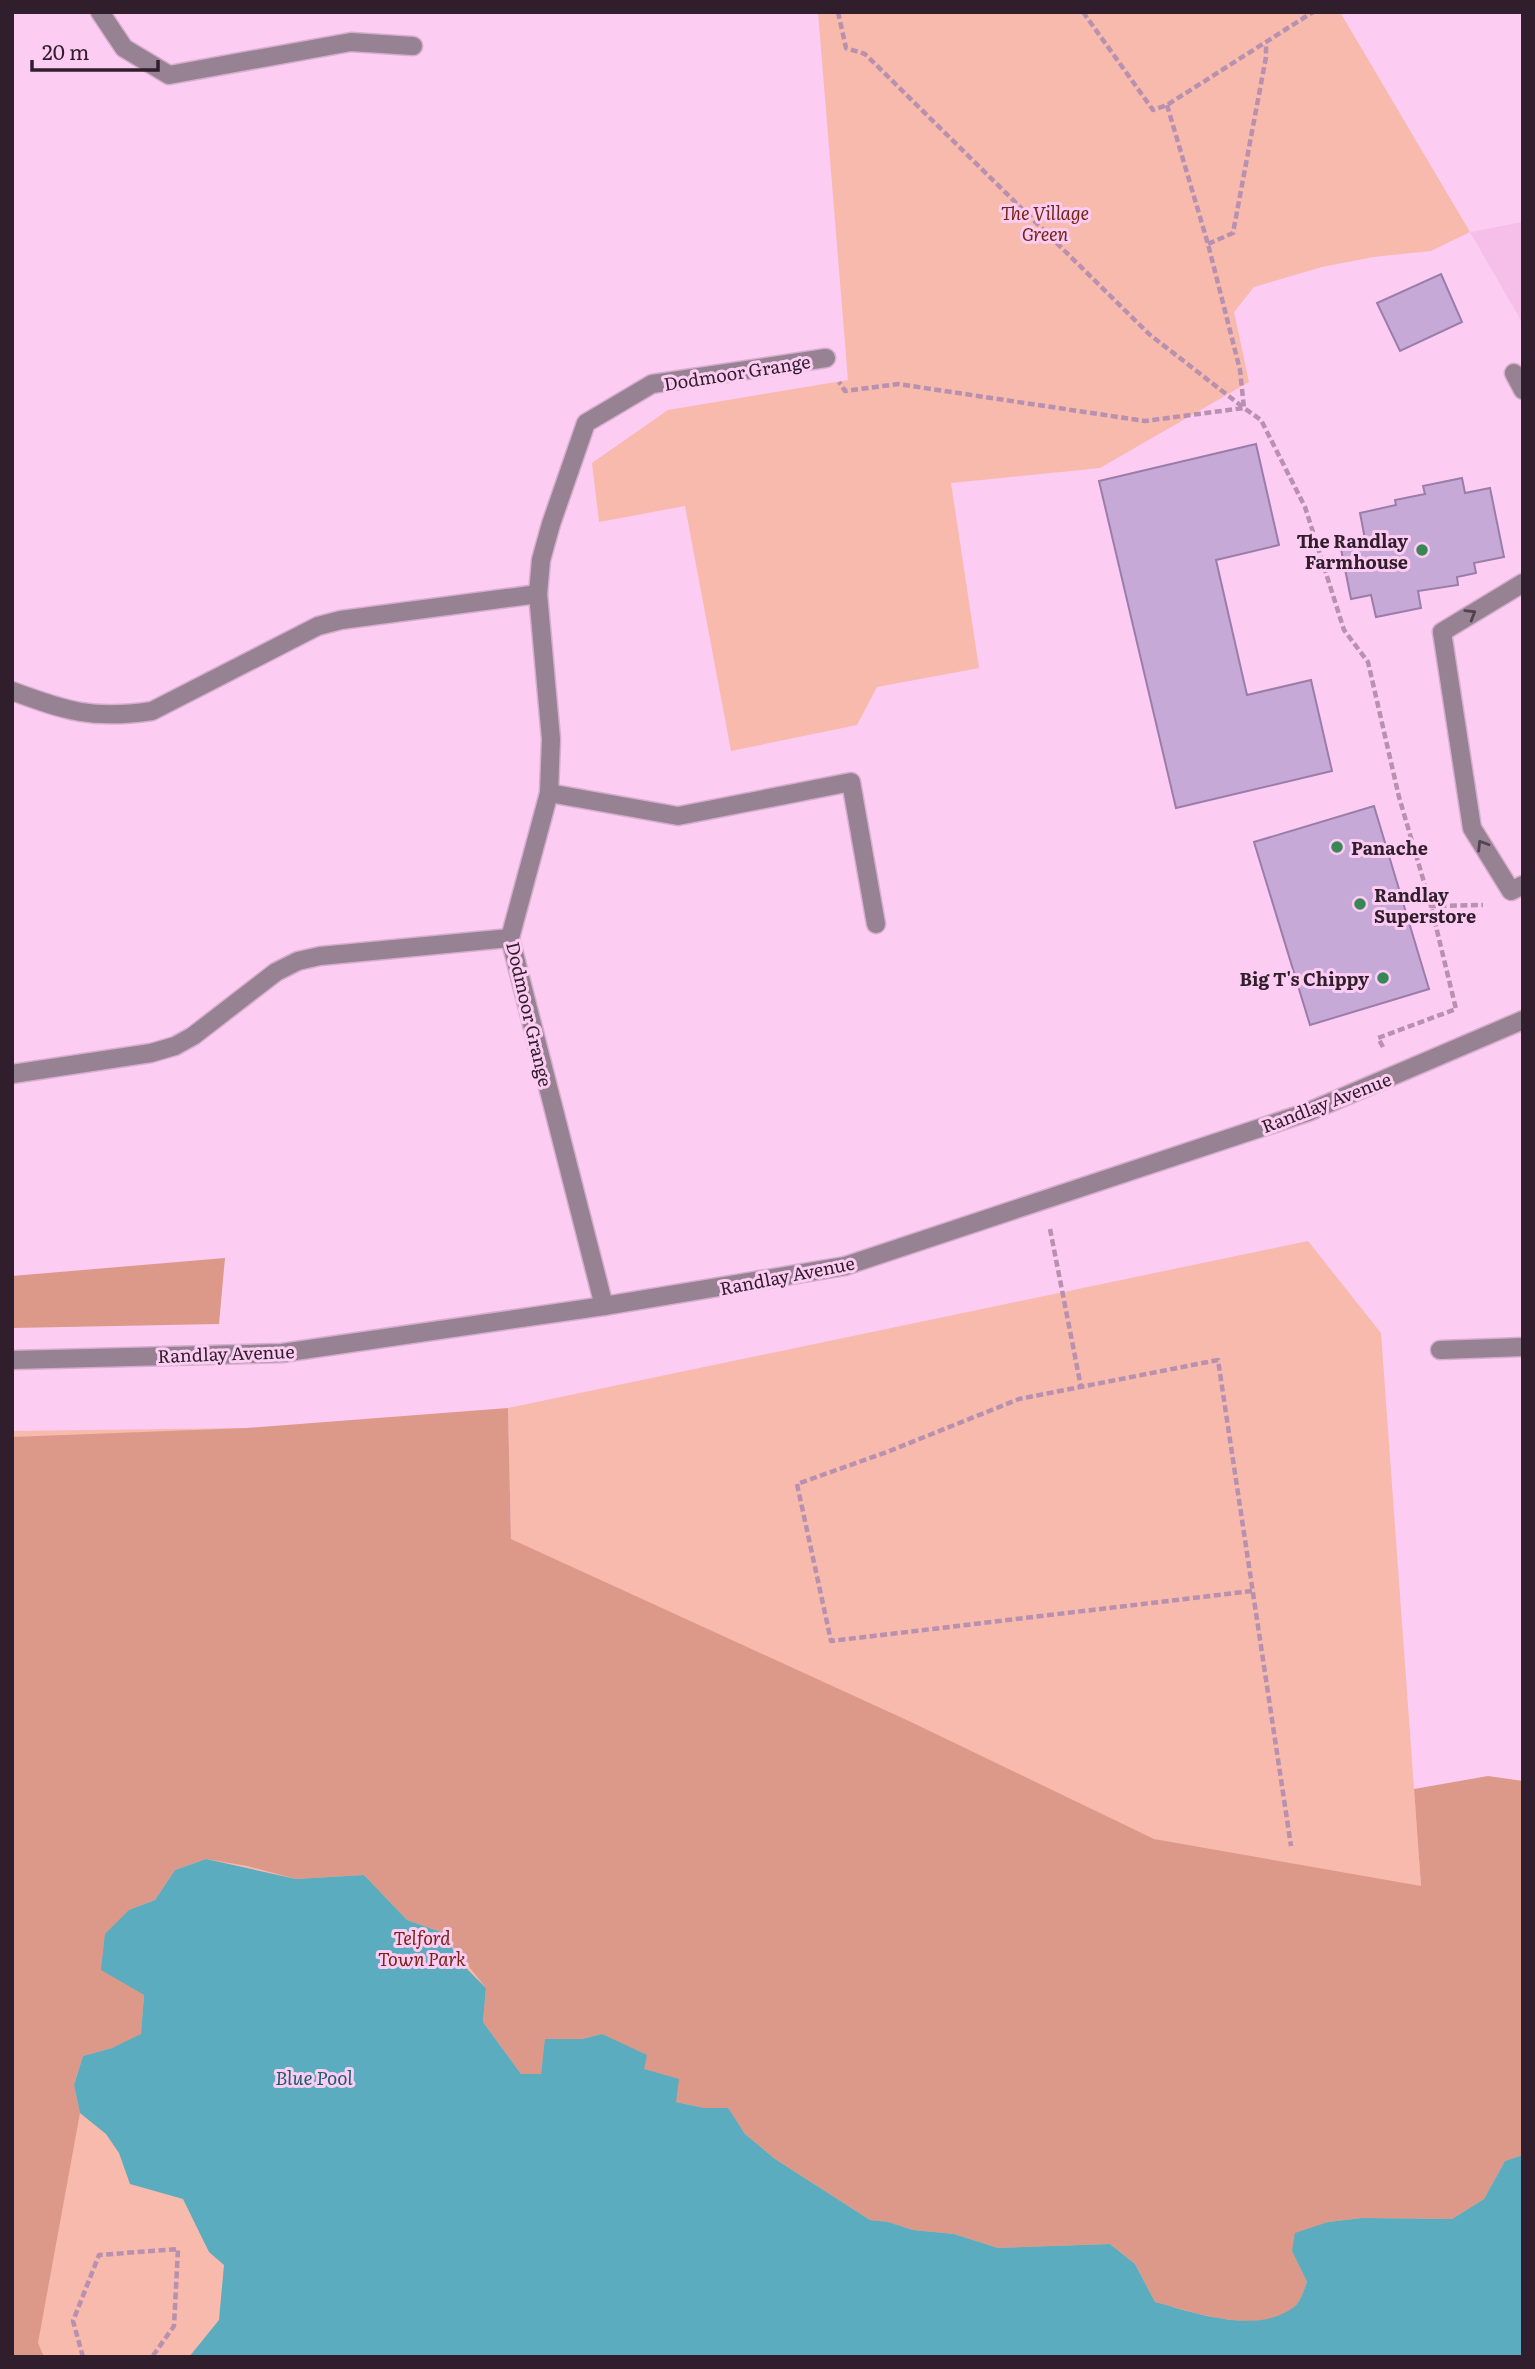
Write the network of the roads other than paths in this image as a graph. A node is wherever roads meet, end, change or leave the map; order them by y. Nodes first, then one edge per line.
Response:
1 (100, 12) edge
2 (413, 46) dead end
3 (825, 358) road end
4 (1514, 373) dead end
5 (1523, 390) edge
6 (1523, 583) edge
7 (538, 594) junction
8 (12, 691) edge
9 (549, 793) junction
10 (1517, 888) edge
11 (876, 924) dead end
12 (510, 939) junction
13 (1523, 1020) edge
14 (12, 1074) edge
15 (604, 1306) junction
16 (1523, 1347) edge
17 (1440, 1350) dead end
18 (12, 1360) edge

1 - 2 street
3 - 7 street, Dodmoor Grange
4 - 5 street
10 -> 6 street
7 - 8 street
7 - 9 street, Dodmoor Grange
9 - 11 street
9 - 12 street, Dodmoor Grange
12 - 14 street
12 - 15 street, Dodmoor Grange
13 - 15 street, Randlay Avenue
15 - 18 street, Randlay Avenue
16 - 17 street

